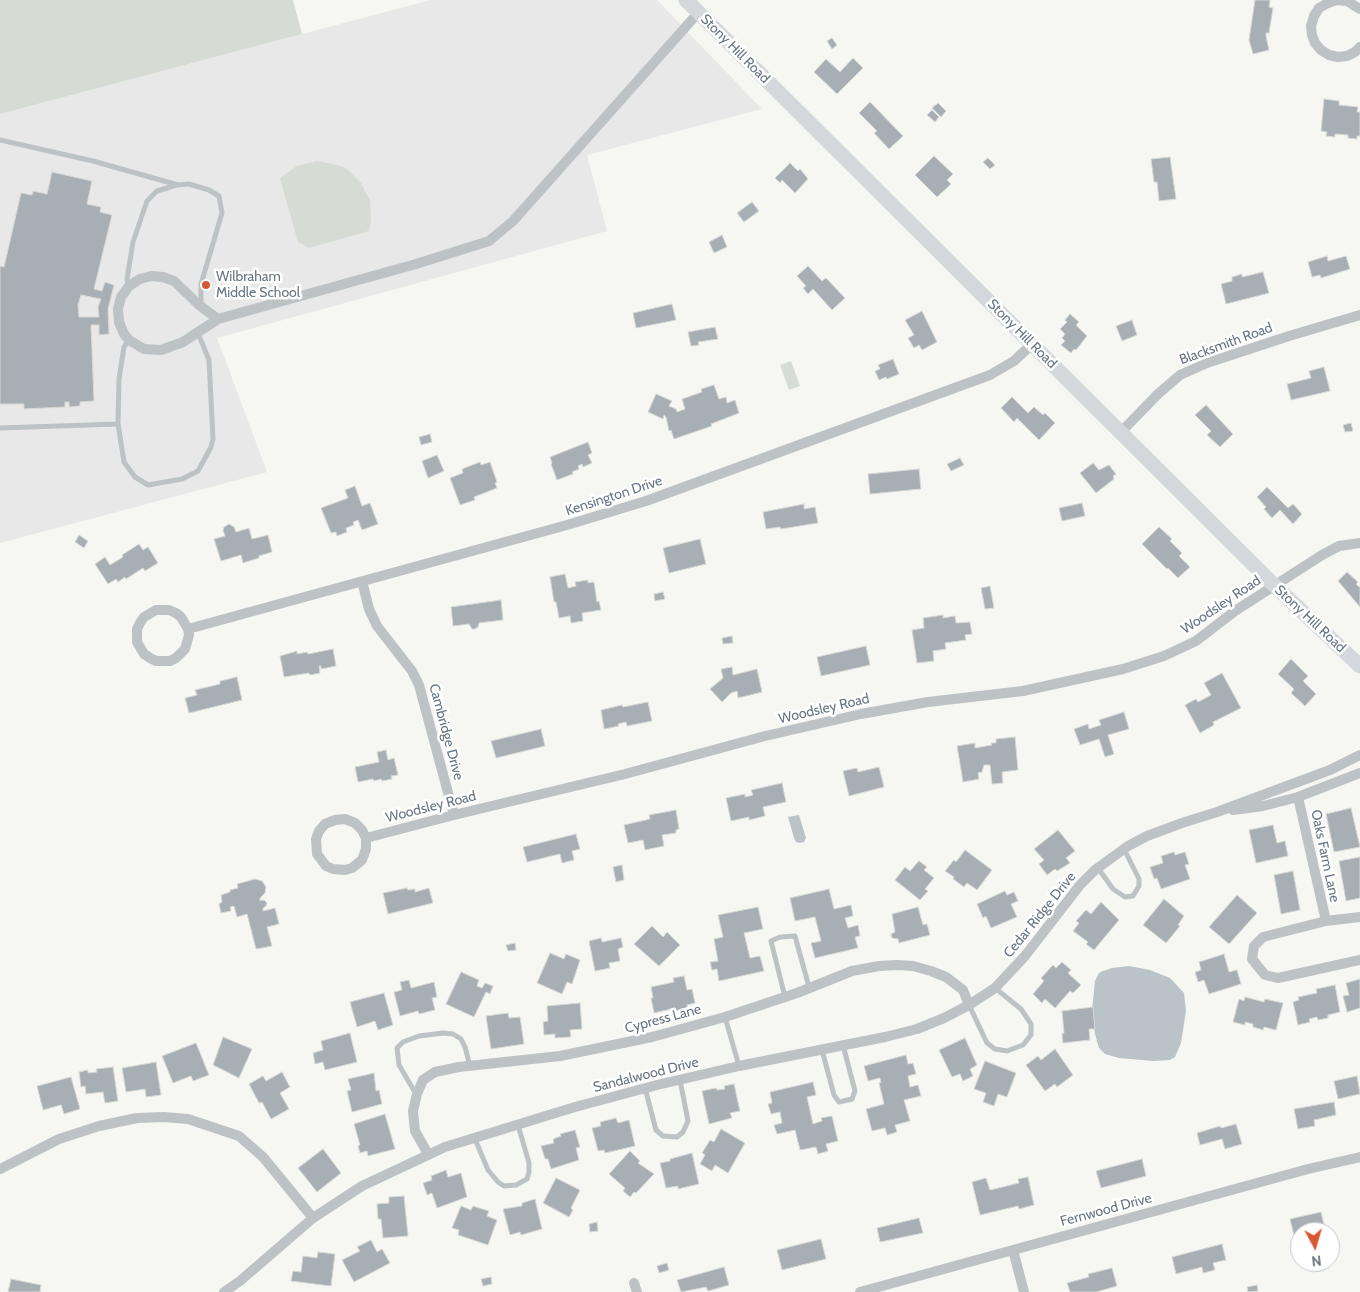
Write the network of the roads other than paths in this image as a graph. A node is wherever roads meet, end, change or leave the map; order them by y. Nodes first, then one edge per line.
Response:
1 (686, 0) edge
2 (1360, 9) edge
3 (698, 13) junction
4 (1360, 48) edge
5 (0, 140) edge
6 (178, 185) junction
7 (129, 286) junction
8 (199, 305) junction
9 (1360, 316) edge
10 (218, 319) junction
11 (198, 333) junction
12 (129, 340) junction
13 (1032, 344) junction
14 (118, 424) junction
15 (0, 428) edge
16 (1120, 432) junction
17 (1360, 544) edge
18 (362, 581) junction
19 (1274, 585) junction
20 (188, 629) junction
21 (1360, 666) edge
22 (1360, 756) edge
23 (1360, 773) edge
24 (1298, 797) junction
25 (1217, 812) junction
26 (454, 815) junction
27 (366, 838) junction
28 (1124, 849) junction
29 (1098, 868) junction
30 (1360, 917) edge
31 (1326, 921) junction
32 (1360, 960) edge
33 (810, 988) junction
34 (995, 988) junction
35 (785, 997) junction
36 (969, 1005) junction
37 (725, 1016) junction
38 (843, 1045) junction
39 (822, 1050) junction
40 (470, 1066) junction
41 (739, 1066) junction
42 (680, 1079) junction
43 (645, 1088) junction
44 (417, 1094) junction
45 (518, 1125) junction
46 (475, 1139) junction
47 (428, 1154) junction
48 (1360, 1157) edge
49 (0, 1169) edge
50 (313, 1218) junction
51 (1012, 1250) junction
52 (224, 1292) edge
53 (860, 1292) edge
54 (1024, 1292) edge

1 - 3 main road, Stony Hill Road
2 - 4 street
3 - 10 street
3 - 13 main road, Stony Hill Road
5 - 6 lane
6 - 7 lane
6 - 8 lane
7 - 8 street
7 - 12 street
8 - 10 street
9 - 16 street, Blacksmith Road
10 - 11 street
11 - 12 street
11 - 14 lane
12 - 14 lane
13 - 16 main road, Stony Hill Road
13 - 18 street, Kensington Drive
14 - 15 lane
16 - 19 main road, Stony Hill Road
17 - 19 street, Woodsley Road
18 - 20 street, Kensington Drive
18 - 26 street, Cambridge Drive
19 - 21 main road, Stony Hill Road
19 - 26 street, Woodsley Road
20 - 20 street
22 - 25 street, Cedar Ridge Drive
23 - 24 street, Cedar Ridge Drive
24 - 25 street, Cedar Ridge Drive
24 - 31 street, Oaks Farm Lane
25 - 28 street, Cedar Ridge Drive
26 - 27 street, Woodsley Road
27 - 27 street
28 - 29 street, Cedar Ridge Drive
28 - 29 lane
29 - 34 street, Cedar Ridge Drive
30 - 31 street, Oaks Farm Lane
31 - 32 street, Oaks Farm Lane
33 - 35 street, Cypress Lane
33 - 35 lane
33 - 36 street, Cypress Lane
34 - 36 street, Sandalwood Drive
34 - 36 lane
35 - 37 street, Cypress Lane
36 - 38 street, Sandalwood Drive
37 - 40 street, Cypress Lane
37 - 41 lane
38 - 39 street, Sandalwood Drive
38 - 39 lane
39 - 41 street, Sandalwood Drive
40 - 44 street, Cypress Lane
40 - 44 lane
41 - 42 street, Sandalwood Drive
42 - 43 street, Sandalwood Drive
42 - 43 lane
43 - 45 street, Sandalwood Drive
44 - 47 street
45 - 46 street, Sandalwood Drive
45 - 46 lane
46 - 47 street, Sandalwood Drive
47 - 50 street, Sandalwood Drive
48 - 51 street, Fernwood Drive
49 - 50 street
50 - 52 street, Sandalwood Drive
51 - 53 street, Fernwood Drive
51 - 54 street

